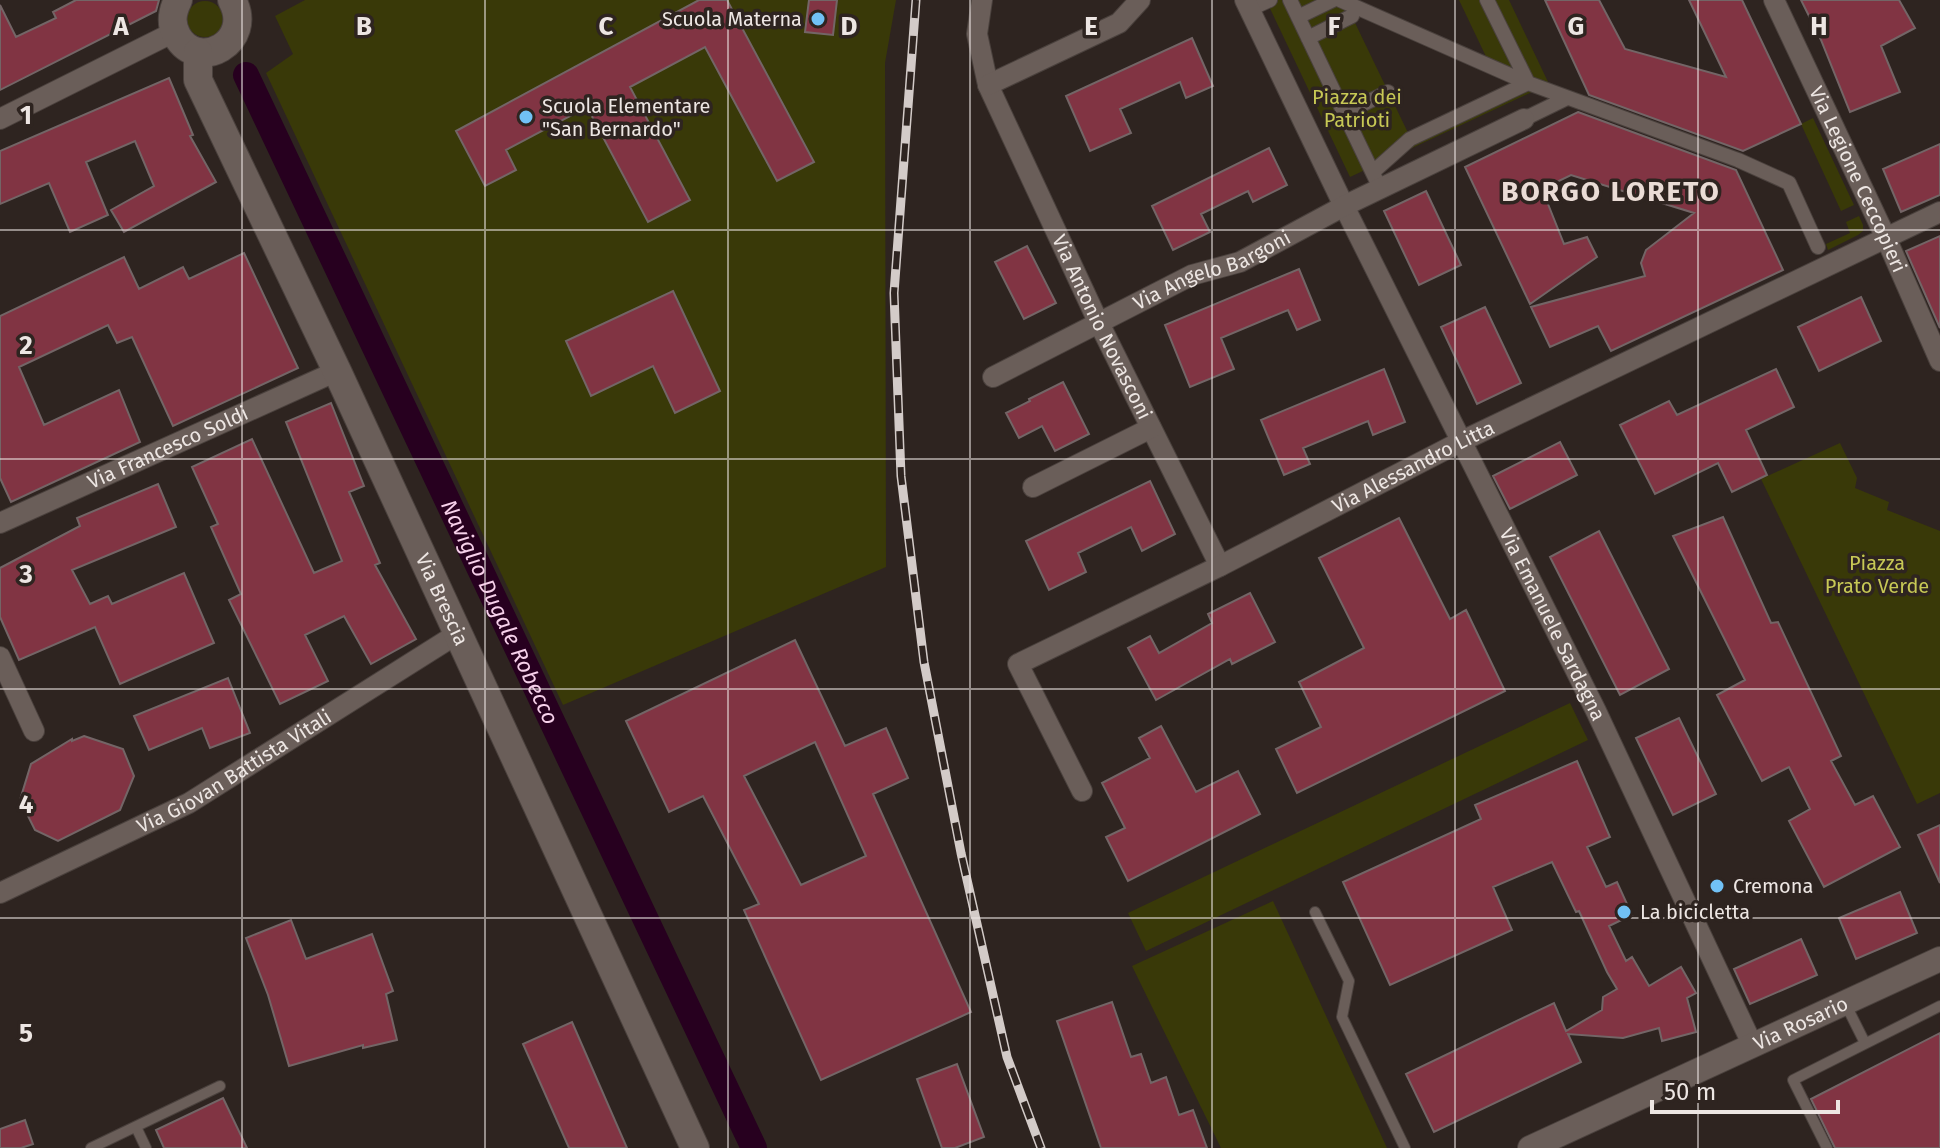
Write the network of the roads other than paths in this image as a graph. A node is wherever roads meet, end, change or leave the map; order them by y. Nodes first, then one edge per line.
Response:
1 (177, 0) edge
2 (982, 0) edge
3 (1140, 0) edge
4 (1270, 0) edge
5 (1290, 0) edge
6 (1333, 0) edge
7 (1340, 0) edge
8 (1487, 0) edge
9 (1774, 0) edge
10 (235, 1) edge
11 (1247, 5) edge
12 (1352, 16) dead end
13 (1298, 17) junction
14 (174, 32) junction
15 (1308, 38) junction
16 (198, 52) junction
17 (1528, 83) junction
18 (988, 85) junction
19 (1388, 92) dead end
20 (1567, 98) junction
21 (1345, 113) junction
22 (0, 119) edge
23 (1524, 119) joint
24 (1377, 180) junction
25 (1344, 206) junction
26 (1940, 212) edge
27 (1886, 238) junction
28 (1818, 247) dead end
29 (1100, 324) junction
30 (1940, 361) edge
31 (337, 371) junction
32 (993, 377) dead end
33 (1151, 428) junction
34 (1462, 441) junction
35 (1033, 487) dead end
36 (0, 523) edge
37 (1220, 566) junction
38 (457, 634) junction
39 (0, 657) edge
40 (34, 731) dead end
41 (1082, 791) dead end
42 (0, 893) edge
43 (1315, 912) dead end
44 (1940, 959) edge
45 (1845, 1003) junction
46 (1940, 1006) edge
47 (1865, 1043) junction
48 (1753, 1046) junction
49 (220, 1086) dead end
50 (136, 1127) junction
51 (1540, 1146) edge
52 (91, 1148) edge
53 (146, 1148) edge
54 (695, 1148) edge
55 (1405, 1148) edge
56 (1827, 1148) edge

1 - 14 main road
2 - 18 street, Via Antonio Novasconi
3 - 18 street
4 - 11 street
5 - 13 street
6 - 13 street
7 - 17 street
8 - 17 street
9 - 27 street, Via Legione Ceccopieri
10 - 16 main road
11 - 25 street
12 - 15 street
13 - 15 street
14 - 16 main road
14 - 22 street
15 - 21 street
16 - 31 main road, Via Brescia
17 - 20 street
17 - 24 street
18 - 29 street, Via Antonio Novasconi
19 - 21 street
20 - 23 street
20 - 28 street
21 - 24 street
23 - 24 street
24 - 25 street
25 - 29 street, Via Angelo Bargoni
25 - 34 street, Via Emanuele Sardagna
26 - 27 street, Via Alessandro Litta
27 - 30 street, Via Legione Ceccopieri
27 - 34 street, Via Alessandro Litta
29 - 32 street, Via Angelo Bargoni
29 - 33 street, Via Antonio Novasconi
31 - 36 street, Via Francesco Soldi
31 - 38 main road, Via Brescia
33 - 35 street
33 - 37 street, Via Antonio Novasconi
34 - 37 street, Via Alessandro Litta
34 - 48 street, Via Emanuele Sardagna
37 - 41 street, Via Alessandro Litta
38 - 42 street, Via Giovan Battista Vitali
38 - 54 main road, Via Brescia
39 - 40 street
43 - 55 lane
44 - 45 street, Via Rosario
45 - 47 lane
45 - 48 street, Via Rosario
46 - 47 lane
47 - 56 lane
48 - 51 street, Via Rosario
49 - 50 lane
50 - 52 lane
50 - 53 lane

